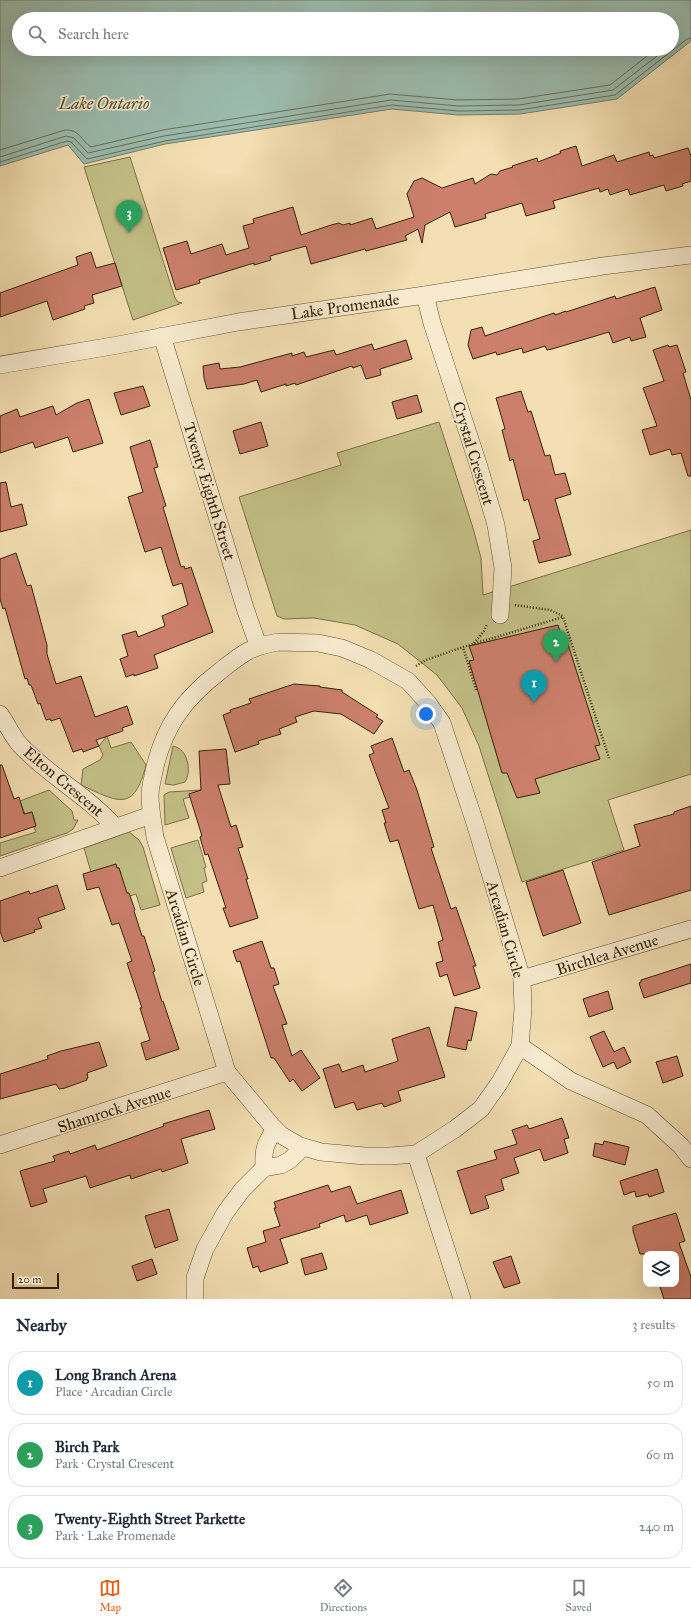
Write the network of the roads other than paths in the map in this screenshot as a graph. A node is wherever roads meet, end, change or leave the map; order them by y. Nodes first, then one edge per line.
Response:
1 (690, 258) edge
2 (425, 295) junction
3 (162, 336) junction
4 (0, 365) edge
5 (500, 609) road end
6 (258, 645) junction
7 (0, 714) edge
8 (151, 815) junction
9 (115, 827) junction
10 (0, 868) edge
11 (691, 929) edge
12 (522, 979) junction
13 (520, 1046) junction
14 (227, 1072) junction
15 (275, 1129) junction
16 (0, 1145) edge
17 (303, 1147) junction
18 (416, 1154) junction
19 (691, 1158) edge
20 (264, 1168) junction
21 (195, 1299) edge
22 (462, 1299) edge

1 - 2 street, Lake Promenade
2 - 3 street, Lake Promenade
2 - 5 street, Crystal Crescent
3 - 4 street, Lake Promenade
3 - 6 street, Twenty Eighth Street
6 - 8 street, Arcadian Circle
6 - 12 street, Arcadian Circle
7 - 9 street, Elton Crescent
8 - 9 street
8 - 14 street, Arcadian Circle
9 - 10 street
11 - 12 street, Birchlea Avenue
12 - 13 street, Arcadian Circle
13 - 18 street, Arcadian Circle
13 - 19 street
14 - 15 street, Arcadian Circle
14 - 16 street, Shamrock Avenue
15 - 17 street, Arcadian Circle
15 - 20 street
17 - 18 street, Arcadian Circle
17 - 20 street
18 - 22 street
20 - 21 street

